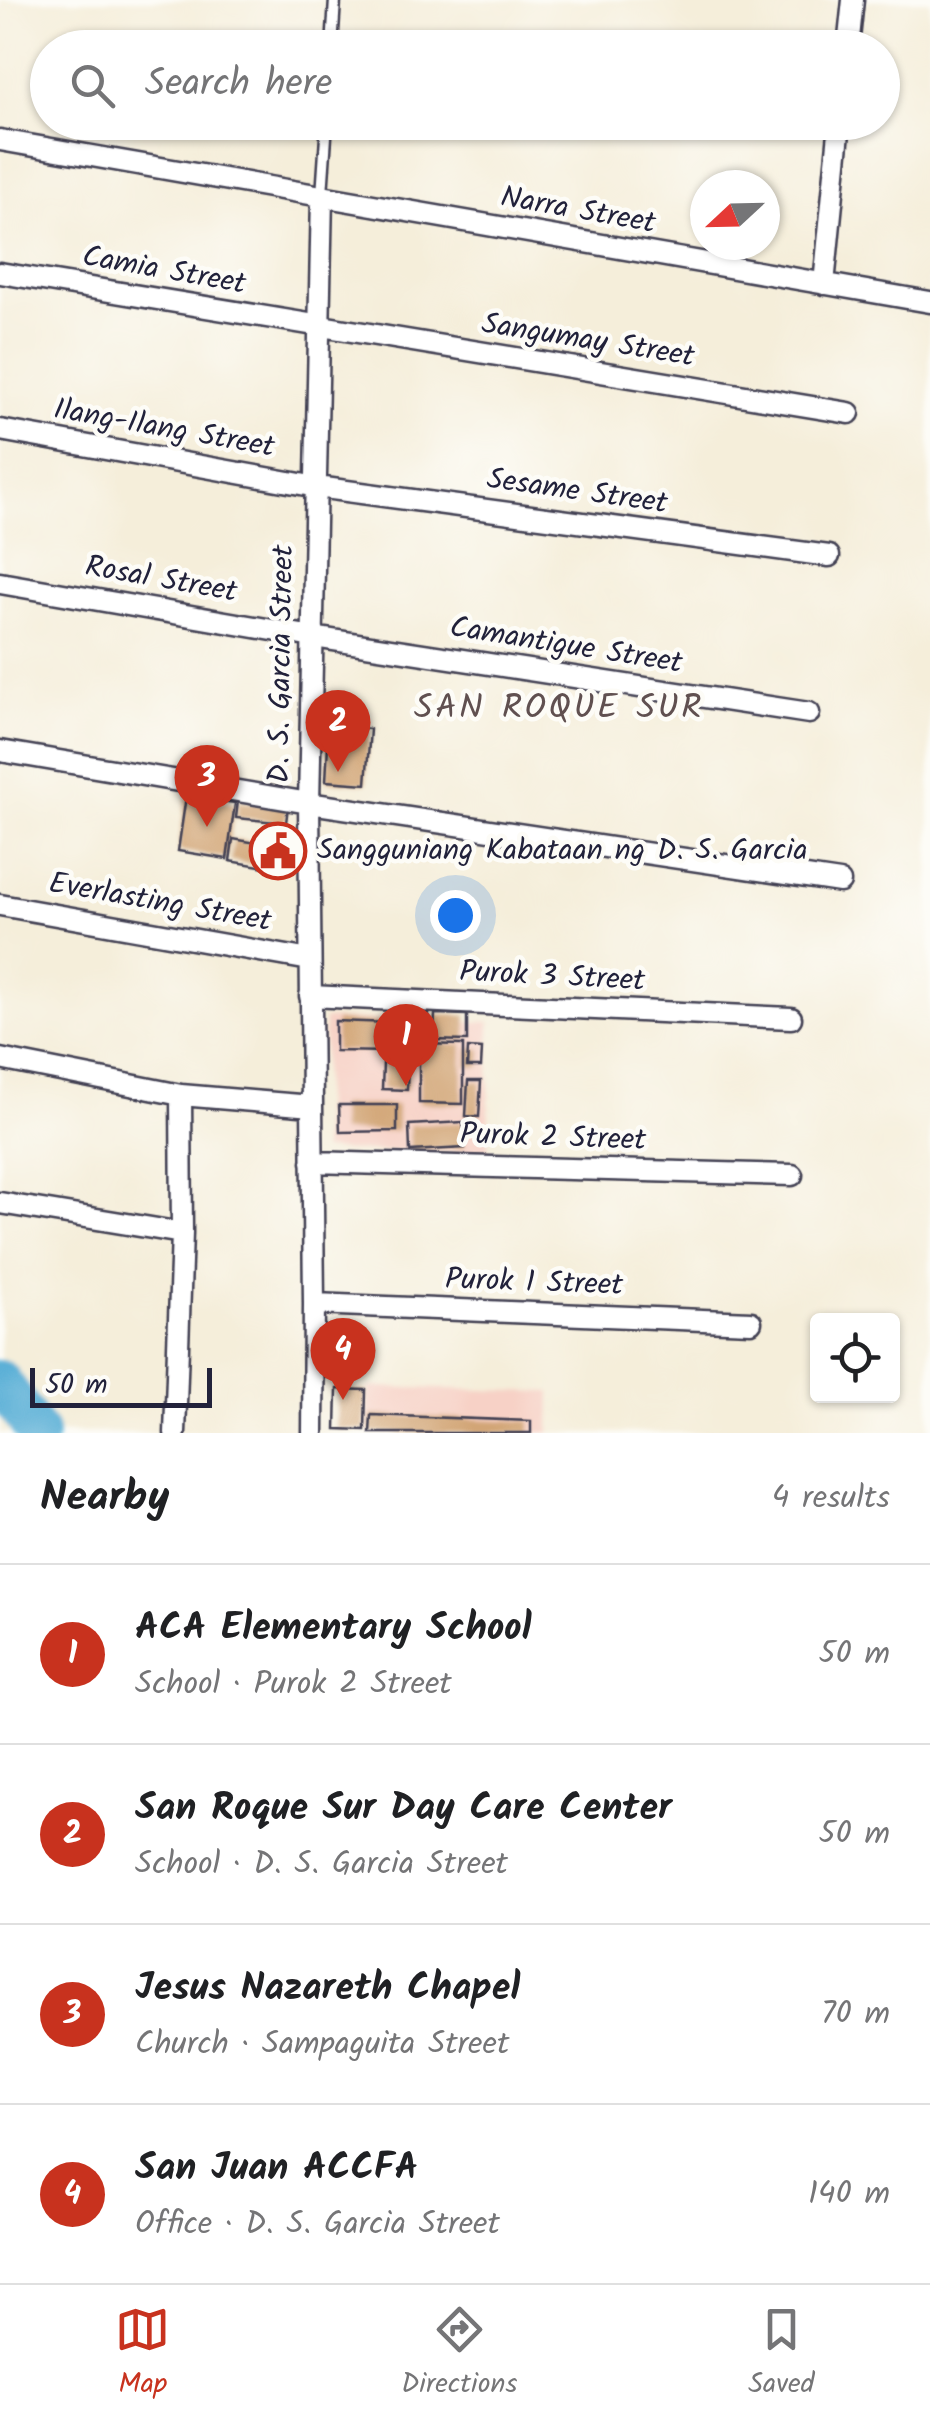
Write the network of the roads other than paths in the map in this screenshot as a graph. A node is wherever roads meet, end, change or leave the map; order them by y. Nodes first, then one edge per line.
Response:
1 (335, 0) edge
2 (852, 0) edge
3 (333, 30) edge
4 (850, 30) edge
5 (0, 140) edge
6 (326, 140) edge
7 (838, 140) edge
8 (322, 196) junction
9 (0, 274) edge
10 (824, 284) junction
11 (930, 302) edge
12 (318, 328) junction
13 (850, 413) dead end
14 (0, 430) edge
15 (317, 487) junction
16 (829, 556) dead end
17 (0, 583) edge
18 (313, 637) junction
19 (809, 714) dead end
20 (0, 750) edge
21 (309, 802) junction
22 (840, 882) dead end
23 (0, 905) edge
24 (310, 960) junction
25 (310, 996) junction
26 (791, 1018) dead end
27 (0, 1059) edge
28 (181, 1095) junction
29 (312, 1106) junction
30 (312, 1162) junction
31 (792, 1175) dead end
32 (0, 1203) edge
33 (182, 1233) junction
34 (314, 1304) junction
35 (750, 1322) dead end
36 (175, 1433) edge
37 (312, 1433) edge

1 - 3 lane
2 - 4 street
5 - 8 street, Narra Street
6 - 8 lane
7 - 10 street
8 - 10 street, Narra Street
8 - 12 street, D. S. Garcia Street
9 - 12 street, Camia Street
10 - 11 street, Narra Street
12 - 13 street, Sangumay Street
12 - 15 street, D. S. Garcia Street
14 - 15 street, Ilang-Ilang Street
15 - 16 street, Sesame Street
15 - 18 street, D. S. Garcia Street
17 - 18 street, Rosal Street
18 - 19 street, Camantigue Street
18 - 21 street, D. S. Garcia Street
20 - 21 street
21 - 22 street
21 - 24 street, D. S. Garcia Street
23 - 24 street, Everlasting Street
24 - 25 street, D. S. Garcia Street
25 - 26 street, Purok 3 Street
25 - 29 street, D. S. Garcia Street
27 - 28 street
28 - 29 street
28 - 33 street
29 - 30 street, D. S. Garcia Street
30 - 31 street, Purok 2 Street
30 - 34 street, D. S. Garcia Street
32 - 33 street
33 - 36 street
34 - 35 street, Purok 1 Street
34 - 37 street, D. S. Garcia Street

